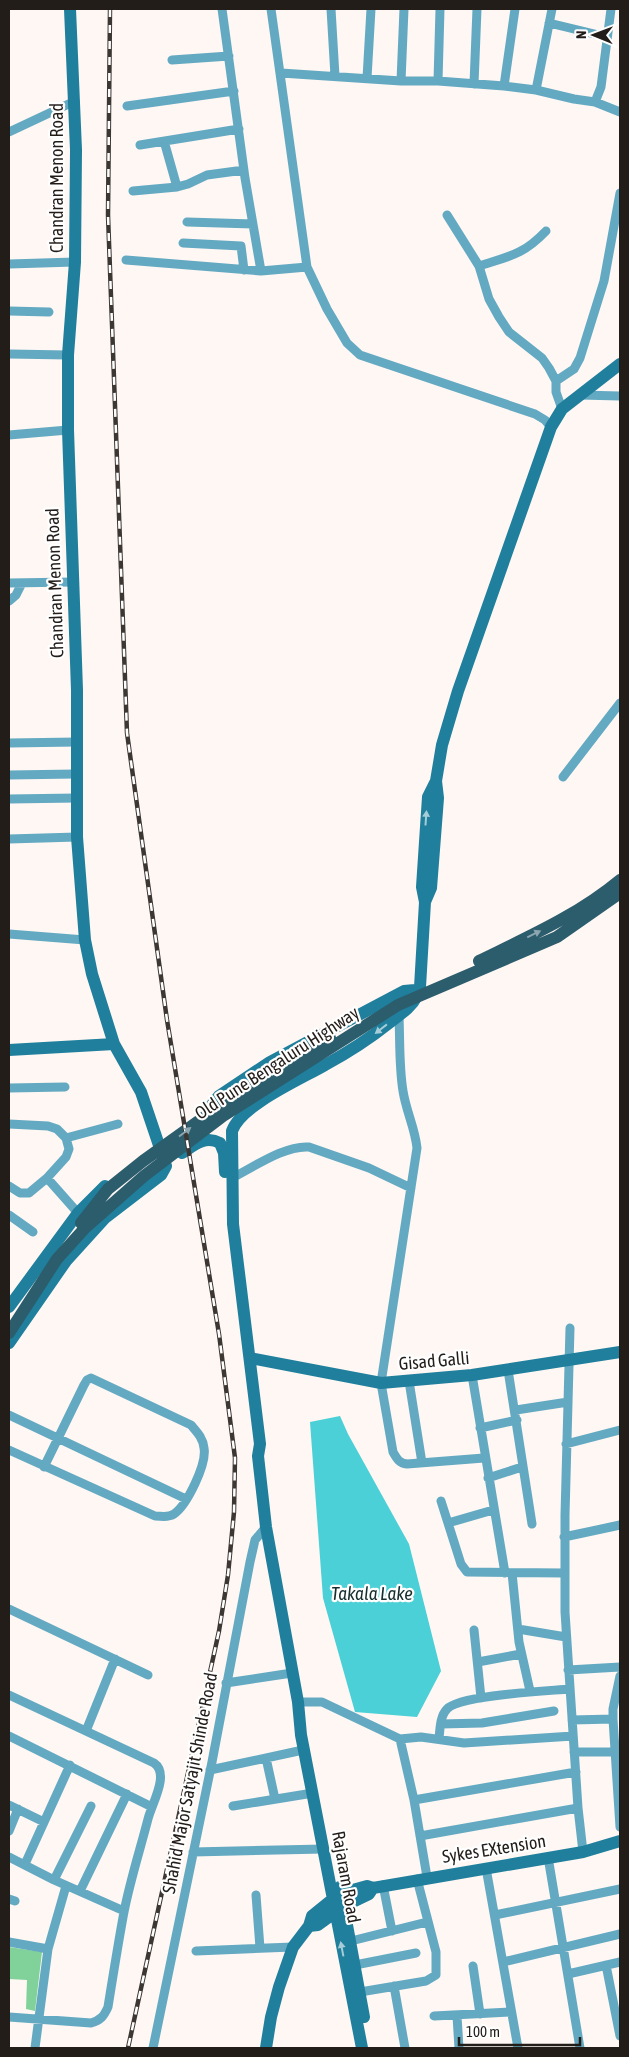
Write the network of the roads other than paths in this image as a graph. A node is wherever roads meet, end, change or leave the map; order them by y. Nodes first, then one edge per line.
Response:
1 (70, 9) edge
2 (222, 9) edge
3 (271, 9) edge
4 (331, 9) edge
5 (371, 9) edge
6 (404, 9) edge
7 (440, 9) edge
8 (477, 9) edge
9 (515, 9) edge
10 (552, 9) edge
11 (610, 9) edge
12 (549, 23) junction
13 (606, 37) junction
14 (229, 56) junction
15 (172, 60) dead end
16 (281, 73) junction
17 (335, 76) junction
18 (367, 78) junction
19 (438, 80) junction
20 (401, 81) junction
21 (474, 84) junction
22 (504, 86) junction
23 (536, 90) junction
24 (234, 91) junction
25 (75, 101) junction
26 (595, 102) junction
27 (127, 106) dead end
28 (620, 112) edge
29 (239, 130) junction
30 (9, 132) edge
31 (164, 141) junction
32 (140, 145) dead end
33 (244, 170) junction
34 (177, 187) junction
35 (134, 190) dead end
36 (620, 193) edge
37 (447, 215) dead end
38 (187, 222) dead end
39 (253, 224) junction
40 (546, 231) dead end
41 (183, 243) dead end
42 (126, 260) dead end
43 (75, 262) junction
44 (9, 264) edge
45 (479, 266) junction
46 (307, 267) junction
47 (244, 270) junction
48 (261, 271) junction
49 (9, 311) edge
50 (50, 312) dead end
51 (9, 354) edge
52 (68, 355) junction
53 (620, 364) edge
54 (556, 381) junction
55 (620, 396) edge
56 (571, 402) junction
57 (551, 427) junction
58 (68, 430) junction
59 (9, 435) edge
60 (73, 582) junction
61 (9, 583) edge
62 (22, 583) junction
63 (9, 601) edge
64 (620, 703) edge
65 (77, 742) junction
66 (9, 743) edge
67 (76, 774) junction
68 (9, 775) edge
69 (563, 777) dead end
70 (77, 798) junction
71 (9, 799) edge
72 (77, 838) junction
73 (9, 839) edge
74 (620, 880) edge
75 (620, 893) edge
76 (9, 934) edge
77 (85, 940) junction
78 (419, 992) junction
79 (397, 1007) junction
80 (114, 1044) junction
81 (9, 1050) edge
82 (65, 1087) dead end
83 (9, 1088) edge
84 (9, 1124) edge
85 (118, 1124) dead end
86 (66, 1138) junction
87 (157, 1142) junction
88 (168, 1157) junction
89 (232, 1173) junction
90 (47, 1178) junction
91 (9, 1186) edge
92 (411, 1188) junction
93 (78, 1213) junction
94 (9, 1215) edge
95 (33, 1232) dead end
96 (10, 1301) edge
97 (9, 1318) edge
98 (570, 1328) dead end
99 (9, 1333) edge
100 (9, 1343) edge
101 (620, 1352) edge
102 (250, 1358) junction
103 (569, 1360) junction
104 (508, 1370) junction
105 (472, 1376) junction
106 (409, 1381) junction
107 (381, 1383) junction
108 (568, 1402) junction
109 (516, 1410) junction
110 (9, 1415) edge
111 (517, 1420) junction
112 (480, 1428) junction
113 (620, 1430) edge
114 (58, 1439) junction
115 (566, 1444) junction
116 (9, 1450) edge
117 (258, 1456) junction
118 (484, 1458) junction
119 (422, 1463) junction
120 (44, 1467) junction
121 (522, 1467) junction
122 (488, 1478) junction
123 (186, 1499) junction
124 (442, 1501) dead end
125 (493, 1510) junction
126 (448, 1523) junction
127 (532, 1524) dead end
128 (620, 1525) edge
129 (266, 1527) junction
130 (564, 1537) junction
131 (508, 1573) junction
132 (564, 1573) junction
133 (9, 1609) edge
134 (518, 1629) junction
135 (474, 1630) dead end
136 (566, 1637) junction
137 (521, 1654) junction
138 (115, 1660) junction
139 (478, 1662) junction
140 (620, 1667) edge
141 (568, 1670) junction
142 (292, 1673) junction
143 (148, 1676) dead end
144 (620, 1676) edge
145 (226, 1683) junction
146 (569, 1689) junction
147 (530, 1692) junction
148 (9, 1694) edge
149 (482, 1698) junction
150 (299, 1707) junction
151 (554, 1711) dead end
152 (613, 1719) junction
153 (572, 1720) junction
154 (442, 1724) junction
155 (86, 1731) junction
156 (9, 1736) edge
157 (573, 1736) junction
158 (439, 1738) junction
159 (400, 1739) junction
160 (303, 1750) junction
161 (574, 1752) junction
162 (618, 1752) edge
163 (266, 1758) junction
164 (70, 1765) junction
165 (210, 1770) junction
166 (576, 1772) junction
167 (313, 1793) junction
168 (127, 1794) junction
169 (275, 1799) junction
170 (414, 1800) junction
171 (9, 1805) edge
172 (91, 1806) dead end
173 (233, 1806) dead end
174 (152, 1807) junction
175 (578, 1808) junction
176 (18, 1810) junction
177 (44, 1822) junction
178 (620, 1827) edge
179 (9, 1831) edge
180 (420, 1836) junction
181 (620, 1841) edge
182 (324, 1849) junction
183 (193, 1852) junction
184 (583, 1852) junction
185 (9, 1856) edge
186 (548, 1857) junction
187 (25, 1864) junction
188 (486, 1868) junction
189 (422, 1878) junction
190 (54, 1880) junction
191 (66, 1886) junction
192 (378, 1886) junction
193 (620, 1889) edge
194 (80, 1891) junction
195 (256, 1895) dead end
196 (556, 1901) junction
197 (338, 1903) junction
198 (124, 1911) junction
199 (495, 1915) junction
200 (427, 1922) junction
201 (392, 1931) junction
202 (620, 1934) edge
203 (351, 1941) junction
204 (9, 1942) edge
205 (293, 1947) junction
206 (564, 1947) junction
207 (260, 1948) junction
208 (48, 1949) junction
209 (196, 1951) dead end
210 (416, 1953) dead end
211 (503, 1962) junction
212 (620, 1962) edge
213 (355, 1965) junction
214 (606, 1965) junction
215 (473, 1966) dead end
216 (568, 1974) junction
217 (394, 1986) junction
218 (360, 1992) junction
219 (511, 2012) junction
220 (480, 2014) junction
221 (434, 2016) dead end
222 (457, 2016) junction
223 (9, 2017) edge
224 (38, 2020) junction
225 (620, 2036) edge
226 (34, 2048) edge
227 (153, 2048) edge
228 (266, 2048) edge
229 (362, 2048) edge
230 (370, 2048) edge
231 (405, 2048) edge
232 (459, 2048) edge
233 (518, 2048) edge
234 (580, 2048) edge

1 - 25 main road, Chandran Menon Road
2 - 14 street
3 - 16 street
4 - 17 street
5 - 18 street
6 - 20 street
7 - 19 street
8 - 21 street
9 - 22 street
10 - 12 street
11 - 13 street
12 - 13 street
12 - 23 street
13 - 26 street
14 - 15 street
14 - 24 street
16 - 17 street
16 - 46 street
17 - 18 street
18 - 20 street
19 - 20 street
19 - 21 street
21 - 22 street
22 - 23 street
23 - 26 street
24 - 27 street
24 - 29 street
25 - 30 street
25 - 43 main road, Chandran Menon Road
26 - 28 street
29 - 31 street
29 - 33 street
31 - 32 street
31 - 34 street
33 - 34 street
33 - 39 street
34 - 35 street
36 - 54 street
37 - 45 street
38 - 39 street
39 - 48 street
40 - 45 street
41 - 47 street
42 - 47 street
43 - 44 street
43 - 52 main road, Chandran Menon Road
45 - 54 street
46 - 48 street
46 - 57 street
47 - 48 street
49 - 50 street
51 - 52 street
52 - 58 main road, Chandran Menon Road
53 - 56 main road
54 - 56 street
55 - 56 street
56 - 57 main road
57 - 78 main road
58 - 59 street
58 - 60 main road, Chandran Menon Road
60 - 62 street
60 - 65 main road, Chandran Menon Road
61 - 62 street
62 - 63 street
64 - 69 street
65 - 66 street
65 - 67 main road, Chandran Menon Road
67 - 68 street
67 - 70 main road, Chandran Menon Road
70 - 71 street
70 - 72 main road, Chandran Menon Road
72 - 73 street
72 - 77 main road, Chandran Menon Road
78 -> 74 main road, Old Pune Bengaluru Highway
75 - 78 main road, Old Pune Bengaluru Highway
76 - 77 street
77 - 80 main road, Chandran Menon Road
78 - 79 main road, Old Pune Bengaluru Highway
78 - 89 main road
79 - 88 main road, Old Pune Bengaluru Highway
79 -> 89 main road
79 - 92 street
97 -> 79 main road, Old Pune Bengaluru Highway
80 - 81 main road
80 - 87 main road, Chandran Menon Road
82 - 83 street
84 - 86 street
85 - 86 street
86 - 90 street
87 - 93 main road
87 - 100 main road, Chandran Menon Road
88 - 99 main road, Old Pune Bengaluru Highway
88 - 117 main road
89 - 92 street
89 - 102 main road
90 - 91 street
90 - 93 street
92 - 107 street
93 - 96 main road
94 - 95 street
98 - 103 street
101 - 103 main road, Gisad Galli
102 - 107 main road, Gisad Galli
102 - 117 main road
103 - 104 main road, Gisad Galli
103 - 108 street
104 - 105 main road, Gisad Galli
104 - 109 street
105 - 106 main road, Gisad Galli
105 - 112 street
106 - 107 main road, Gisad Galli
106 - 119 street
107 - 119 street
108 - 109 street
108 - 115 street
109 - 111 street
110 - 114 street
111 - 112 street
111 - 121 street
112 - 118 street
113 - 115 street
114 - 120 street
114 - 123 street
114 - 123 street
115 - 130 street
116 - 120 street
117 - 129 main road, Rajaram Road
118 - 119 street
118 - 122 street
120 - 123 street
121 - 122 street
121 - 127 street
122 - 125 street
124 - 126 street
125 - 126 street
125 - 131 street
126 - 131 street
128 - 130 street
129 - 142 main road, Rajaram Road
129 - 145 street, Shahid Major Satyajit Shinde Road
130 - 132 street
131 - 132 street
131 - 134 street
132 - 136 street
133 - 138 street
134 - 136 street
134 - 137 street
135 - 139 street
136 - 141 street
137 - 139 street
137 - 147 street
138 - 143 street
138 - 155 street
139 - 149 street
140 - 141 street
141 - 146 street
142 - 145 street
142 - 150 main road, Rajaram Road
144 - 152 street
145 - 165 street, Shahid Major Satyajit Shinde Road
146 - 147 street
146 - 153 street
147 - 149 street
148 - 155 street
149 - 154 street
150 - 159 street
150 - 160 main road, Rajaram Road
150 - 197 main road, Rajaram Road
151 - 154 street
152 - 153 street
152 - 162 street
153 - 157 street
154 - 158 street
155 - 174 street
156 - 164 street
157 - 158 street
157 - 161 street
158 - 159 street
159 - 170 street
160 - 163 street
160 - 167 main road, Rajaram Road
161 - 162 street
161 - 166 street
162 - 178 street
163 - 165 street
163 - 169 street
164 - 168 street
164 - 177 street
165 - 183 street, Shahid Major Satyajit Shinde Road
166 - 170 street
166 - 175 street
167 - 169 street
167 - 182 main road, Rajaram Road
168 - 174 street
168 - 194 street
169 - 173 street
170 - 180 street
171 - 176 street
172 - 190 street
174 - 198 street
175 - 180 street
175 - 184 street
176 - 177 street
176 - 179 street
177 - 187 street
180 - 189 street
181 - 184 main road, Sykes EXtension
182 - 183 street
182 - 197 main road, Rajaram Road
183 - 227 street, Shahid Major Satyajit Shinde Road
184 - 186 main road, Sykes EXtension
185 - 187 street
186 - 188 main road, Sykes EXtension
186 - 196 street
187 - 190 street
188 - 189 main road, Sykes EXtension
188 - 199 street
189 - 192 main road, Sykes EXtension
189 - 200 street
190 - 191 street
191 - 194 street
191 - 208 street
192 - 197 main road, Sykes EXtension
192 - 201 street
193 - 196 street
194 - 198 street
195 - 207 street
196 - 199 street
196 - 206 street
197 - 203 main road
197 - 205 main road, Sykes EXtension
229 -> 197 main road, Rajaram Road
198 - 224 street
199 - 211 street
200 - 201 street
200 - 217 street
201 - 203 street
202 - 206 street
203 - 213 main road
204 - 208 street
205 - 207 street
205 - 228 main road
206 - 211 street
206 - 216 street
207 - 209 street
208 - 224 street
210 - 213 street
211 - 219 street
212 - 214 street
213 - 218 main road
214 - 216 street
214 - 225 street
215 - 220 street
216 - 234 street
217 - 218 street
217 - 231 street
218 - 230 main road
219 - 220 street
219 - 233 street
220 - 222 street
221 - 222 street
222 - 232 street
223 - 224 street
224 - 226 street

